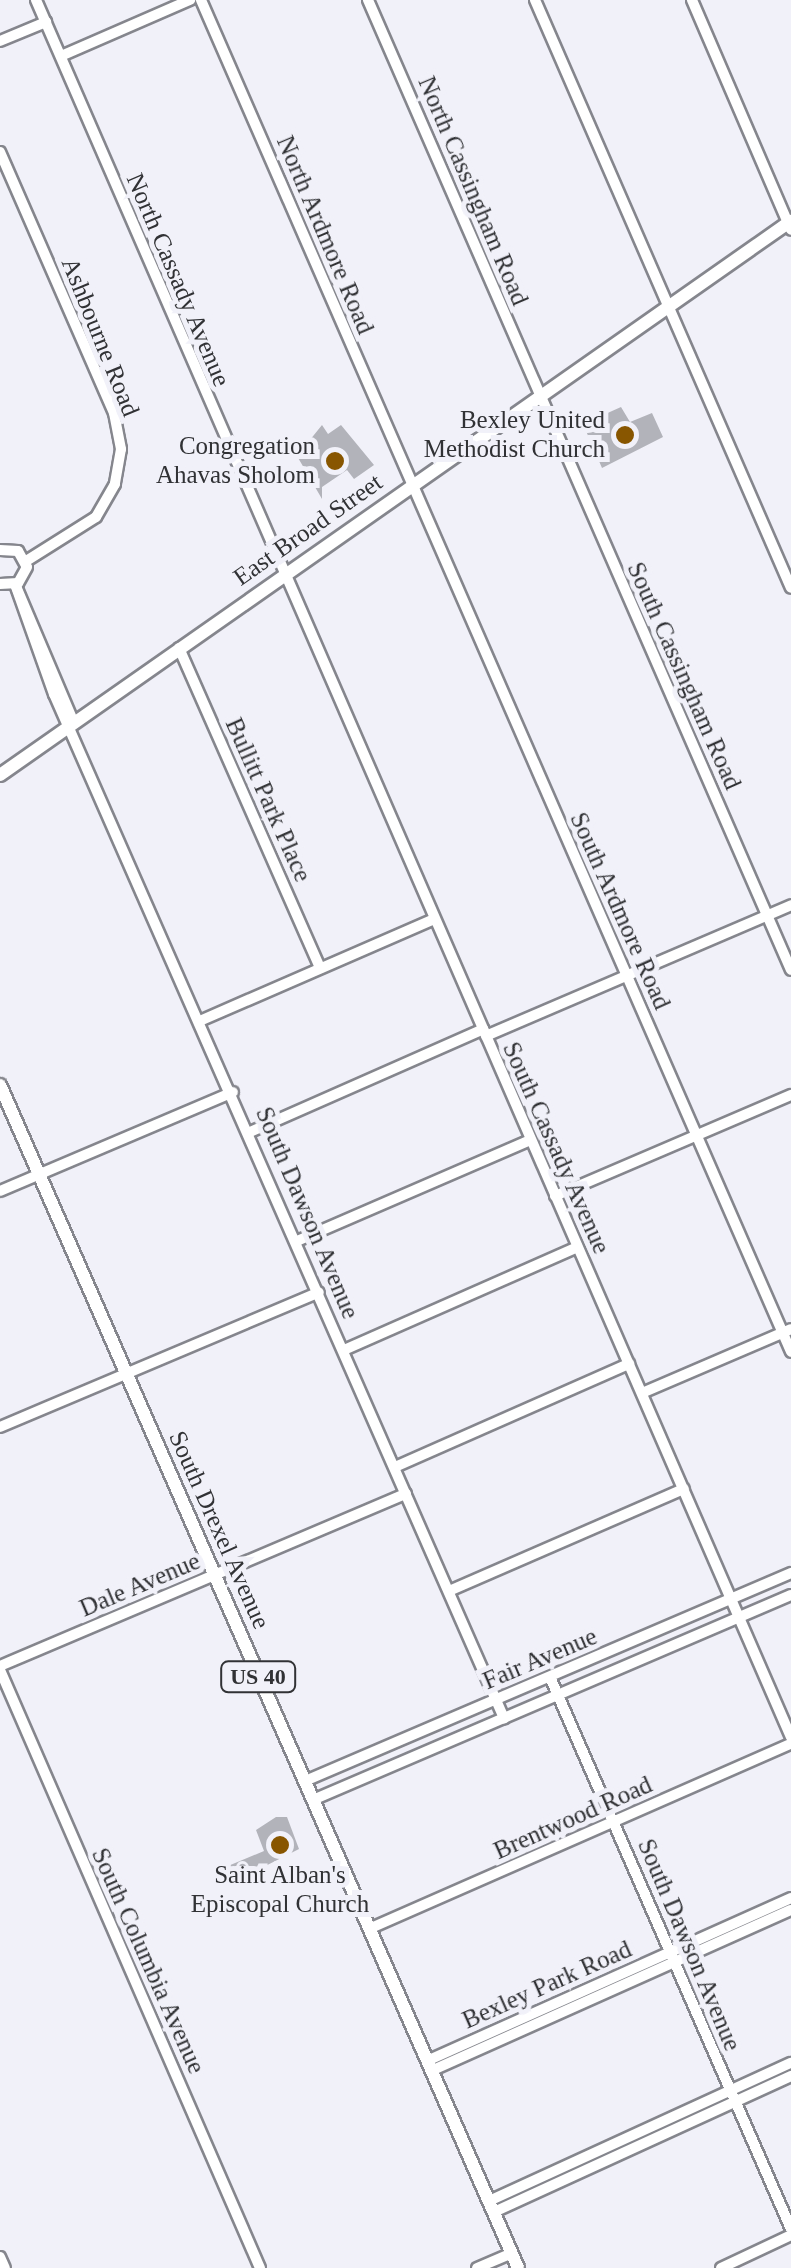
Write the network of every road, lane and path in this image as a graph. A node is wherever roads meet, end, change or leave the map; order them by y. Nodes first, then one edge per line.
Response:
1 (36, 0) edge
2 (190, 0) edge
3 (202, 0) edge
4 (368, 0) edge
5 (535, 0) edge
6 (692, 0) edge
7 (46, 22) junction
8 (0, 41) edge
9 (60, 56) junction
10 (0, 152) edge
11 (790, 225) edge
12 (668, 307) junction
13 (540, 397) junction
14 (412, 486) junction
15 (0, 550) edge
16 (26, 561) junction
17 (284, 575) junction
18 (0, 584) edge
19 (15, 584) junction
20 (791, 588) edge
21 (180, 648) junction
22 (73, 724) junction
23 (0, 775) edge
24 (791, 905) edge
25 (766, 915) junction
26 (434, 918) junction
27 (320, 968) junction
28 (791, 970) edge
29 (626, 975) junction
30 (202, 1020) junction
31 (484, 1033) junction
32 (0, 1085) edge
33 (233, 1092) junction
34 (791, 1094) edge
35 (250, 1132) junction
36 (696, 1135) junction
37 (530, 1140) junction
38 (39, 1174) junction
39 (0, 1191) edge
40 (555, 1196) junction
41 (297, 1241) junction
42 (577, 1247) junction
43 (319, 1292) junction
44 (787, 1331) edge
45 (344, 1350) junction
46 (791, 1352) edge
47 (629, 1364) junction
48 (126, 1374) junction
49 (642, 1393) junction
50 (0, 1427) edge
51 (395, 1468) junction
52 (684, 1489) junction
53 (406, 1494) junction
54 (791, 1573) edge
55 (214, 1576) junction
56 (449, 1592) junction
57 (791, 1595) edge
58 (732, 1598) junction
59 (740, 1617) junction
60 (0, 1668) edge
61 (550, 1676) junction
62 (558, 1695) junction
63 (496, 1700) junction
64 (504, 1718) junction
65 (791, 1740) edge
66 (305, 1781) junction
67 (315, 1799) junction
68 (614, 1822) junction
69 (791, 1898) edge
70 (791, 1910) edge
71 (371, 1928) junction
72 (672, 1957) junction
73 (791, 2063) edge
74 (431, 2065) junction
75 (791, 2076) edge
76 (733, 2096) junction
77 (491, 2206) junction
78 (791, 2232) edge
79 (512, 2253) junction
80 (0, 2257) edge
81 (5, 2268) edge
82 (260, 2268) edge
83 (477, 2268) edge
84 (518, 2268) edge
85 (720, 2268) edge

1 - 7 street, North Cassady Avenue
2 - 9 street
3 - 14 street, North Ardmore Road
4 - 13 street, North Cassingham Road
5 - 12 street
6 - 11 street
7 - 8 street
7 - 9 street, North Cassady Avenue
9 - 17 street, North Cassady Avenue
10 - 16 street, Ashbourne Road
11 - 12 main road, East Broad Street
12 - 13 main road, East Broad Street
12 - 20 street
13 - 14 main road, East Broad Street
13 - 25 street, South Cassingham Road
14 - 17 main road, East Broad Street
14 - 29 street, South Ardmore Road
15 - 16 street
16 - 19 street
17 - 21 main road, East Broad Street
17 - 26 street, South Cassady Avenue
18 - 19 street
19 - 22 street, South Dawson Avenue
21 - 22 main road, East Broad Street
21 - 27 street, Bullitt Park Place
22 - 23 main road, East Broad Street
22 - 30 street, South Dawson Avenue
24 - 25 street
25 - 28 street, South Cassingham Road
25 - 29 street
26 - 27 street
26 - 31 street, South Cassady Avenue
27 - 30 street
29 - 31 street
29 - 36 street, South Ardmore Road
30 - 33 street, South Dawson Avenue
31 - 35 street
31 - 37 street, South Cassady Avenue
32 - 38 main road, South Drexel Avenue / US 40
33 - 35 street, South Dawson Avenue
33 - 38 street
34 - 36 street
35 - 41 street, South Dawson Avenue
36 - 40 street
36 - 44 street, South Ardmore Road
37 - 40 street, South Cassady Avenue
37 - 41 street
38 - 39 street
38 - 48 main road, South Drexel Avenue / US 40
40 - 42 street, South Cassady Avenue
41 - 43 street, South Dawson Avenue
42 - 45 street
42 - 47 street, South Cassady Avenue
43 - 45 street, South Dawson Avenue
43 - 48 street
44 - 46 street, South Ardmore Road
44 - 49 street
45 - 51 street, South Dawson Avenue
47 - 49 street, South Cassady Avenue
47 - 51 street
48 - 50 street
48 - 55 main road, South Drexel Avenue / US 40
49 - 52 street, South Cassady Avenue
51 - 53 street, South Dawson Avenue
52 - 56 street
52 - 58 street, South Cassady Avenue
53 - 55 street, Dale Avenue
53 - 56 street, South Dawson Avenue
54 - 58 street, Fair Avenue
55 - 60 street, Dale Avenue
55 - 66 main road, South Drexel Avenue / US 40
56 - 63 street, South Dawson Avenue
57 - 59 street, Fair Avenue
58 - 59 street, South Cassady Avenue
58 - 61 street, Fair Avenue
59 - 62 street, Fair Avenue
59 - 65 street, South Cassady Avenue
60 - 82 street, South Columbia Avenue
61 - 62 street, South Dawson Avenue
61 - 63 street, Fair Avenue
62 - 64 street, Fair Avenue
62 - 68 street, South Dawson Avenue
63 - 64 street, South Dawson Avenue
63 - 66 street, Fair Avenue
64 - 67 street, Fair Avenue
65 - 68 street, Brentwood Road
66 - 67 main road, South Drexel Avenue / US 40
67 - 71 main road, South Drexel Avenue / US 40
68 - 71 street, Brentwood Road
68 - 72 street, South Dawson Avenue
69 - 72 street, Bexley Park Road
70 - 72 street, Bexley Park Road
71 - 74 main road, South Drexel Avenue / US 40
72 - 74 street, Bexley Park Road
72 - 76 street, South Dawson Avenue
73 - 76 street
74 - 77 main road, South Drexel Avenue / US 40
75 - 76 street
76 - 77 street
76 - 78 street, South Dawson Avenue
77 - 79 main road, South Drexel Avenue / US 40
78 - 85 street
79 - 83 street
79 - 84 main road, South Drexel Avenue / US 40
80 - 81 street

